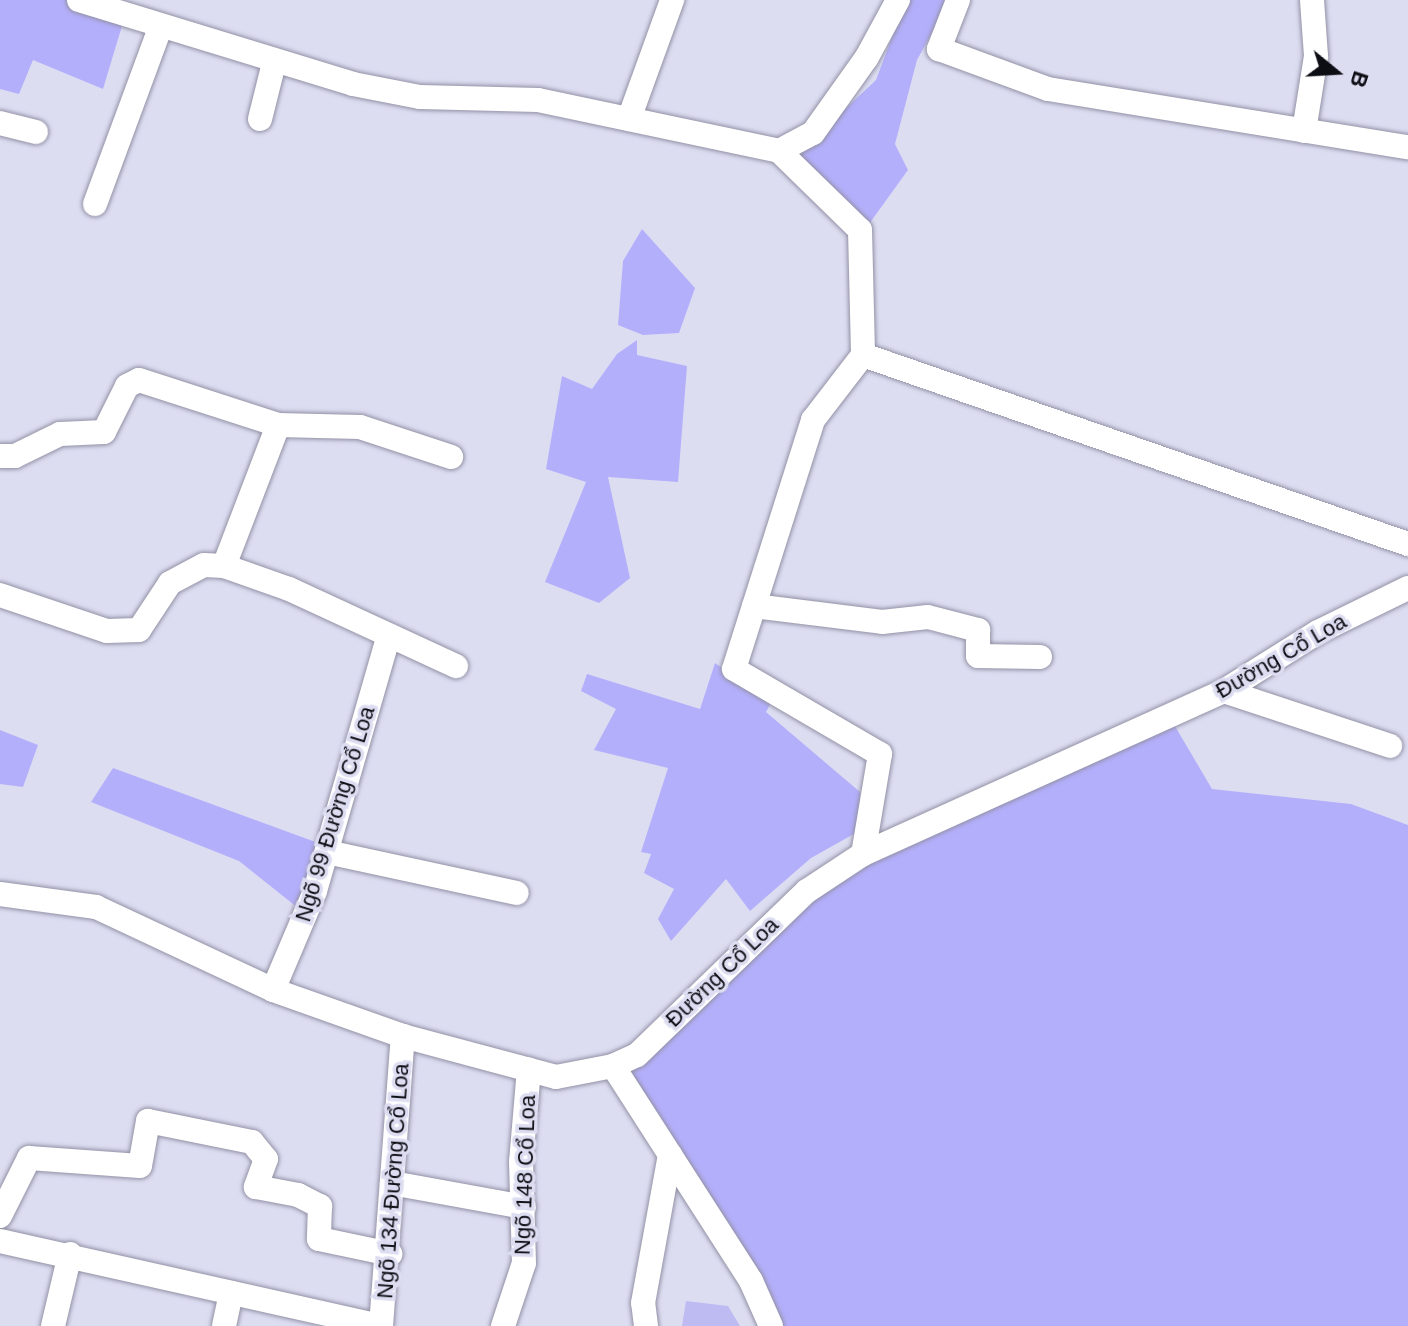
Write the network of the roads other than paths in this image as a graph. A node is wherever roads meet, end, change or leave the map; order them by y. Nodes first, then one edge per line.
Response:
1 (79, 0) edge
2 (672, 0) edge
3 (898, 0) edge
4 (958, 0) edge
5 (1312, 0) edge
6 (160, 28) junction
7 (274, 63) junction
8 (260, 119) dead end
9 (629, 119) junction
10 (0, 123) edge
11 (1304, 131) junction
12 (36, 132) dead end
13 (1408, 147) edge
14 (779, 151) junction
15 (95, 204) dead end
16 (863, 355) junction
17 (278, 425) junction
18 (0, 456) edge
19 (451, 457) dead end
20 (1408, 544) edge
21 (224, 566) junction
22 (1408, 588) edge
23 (0, 595) edge
24 (754, 606) junction
25 (389, 635) junction
26 (1040, 657) dead end
27 (456, 666) dead end
28 (1224, 691) junction
29 (1390, 746) dead end
30 (327, 852) junction
31 (863, 854) junction
32 (517, 893) dead end
33 (0, 894) edge
34 (273, 990) junction
35 (403, 1036) junction
36 (613, 1066) junction
37 (529, 1069) junction
38 (670, 1154) junction
39 (392, 1183) junction
40 (524, 1207) junction
41 (0, 1216) edge
42 (0, 1241) edge
43 (70, 1254) junction
44 (390, 1254) junction
45 (231, 1293) junction
46 (53, 1326) edge
47 (224, 1326) edge
48 (380, 1326) edge
49 (503, 1326) edge
50 (646, 1326) edge
51 (771, 1326) edge

1 - 6 street
2 - 9 street
3 - 14 street
4 - 11 street
5 - 11 street
6 - 7 street
6 - 15 street
7 - 8 street
7 - 9 street
9 - 14 street
10 - 12 street
11 - 13 street
14 - 16 street
16 - 20 street
16 - 24 street
17 - 18 street
17 - 19 street
17 - 21 street
21 - 23 street
21 - 25 street
22 - 28 street, Đường Cổ Loa
24 - 26 street
24 - 31 street
25 - 27 street
25 - 30 street, Ngõ 99 Đường Cổ Loa
28 - 29 street
28 - 31 street, Đường Cổ Loa
30 - 32 street
30 - 34 street, Ngõ 99 Đường Cổ Loa
31 - 36 street, Đường Cổ Loa
33 - 34 street, Đường Cổ Loa
34 - 35 street, Đường Cổ Loa
35 - 37 street, Đường Cổ Loa
35 - 39 street, Ngõ 134 Đường Cổ Loa
36 - 37 street, Đường Cổ Loa
36 - 38 street
37 - 40 street, Ngõ 148 Cổ Loa
38 - 50 street
38 - 51 street
39 - 40 street
39 - 44 street, Ngõ 134 Đường Cổ Loa
40 - 49 street, Ngõ 148 Cổ Loa
41 - 44 street
42 - 43 street
43 - 45 street
43 - 46 street
44 - 48 street, Ngõ 134 Đường Cổ Loa
45 - 47 street
45 - 48 street

